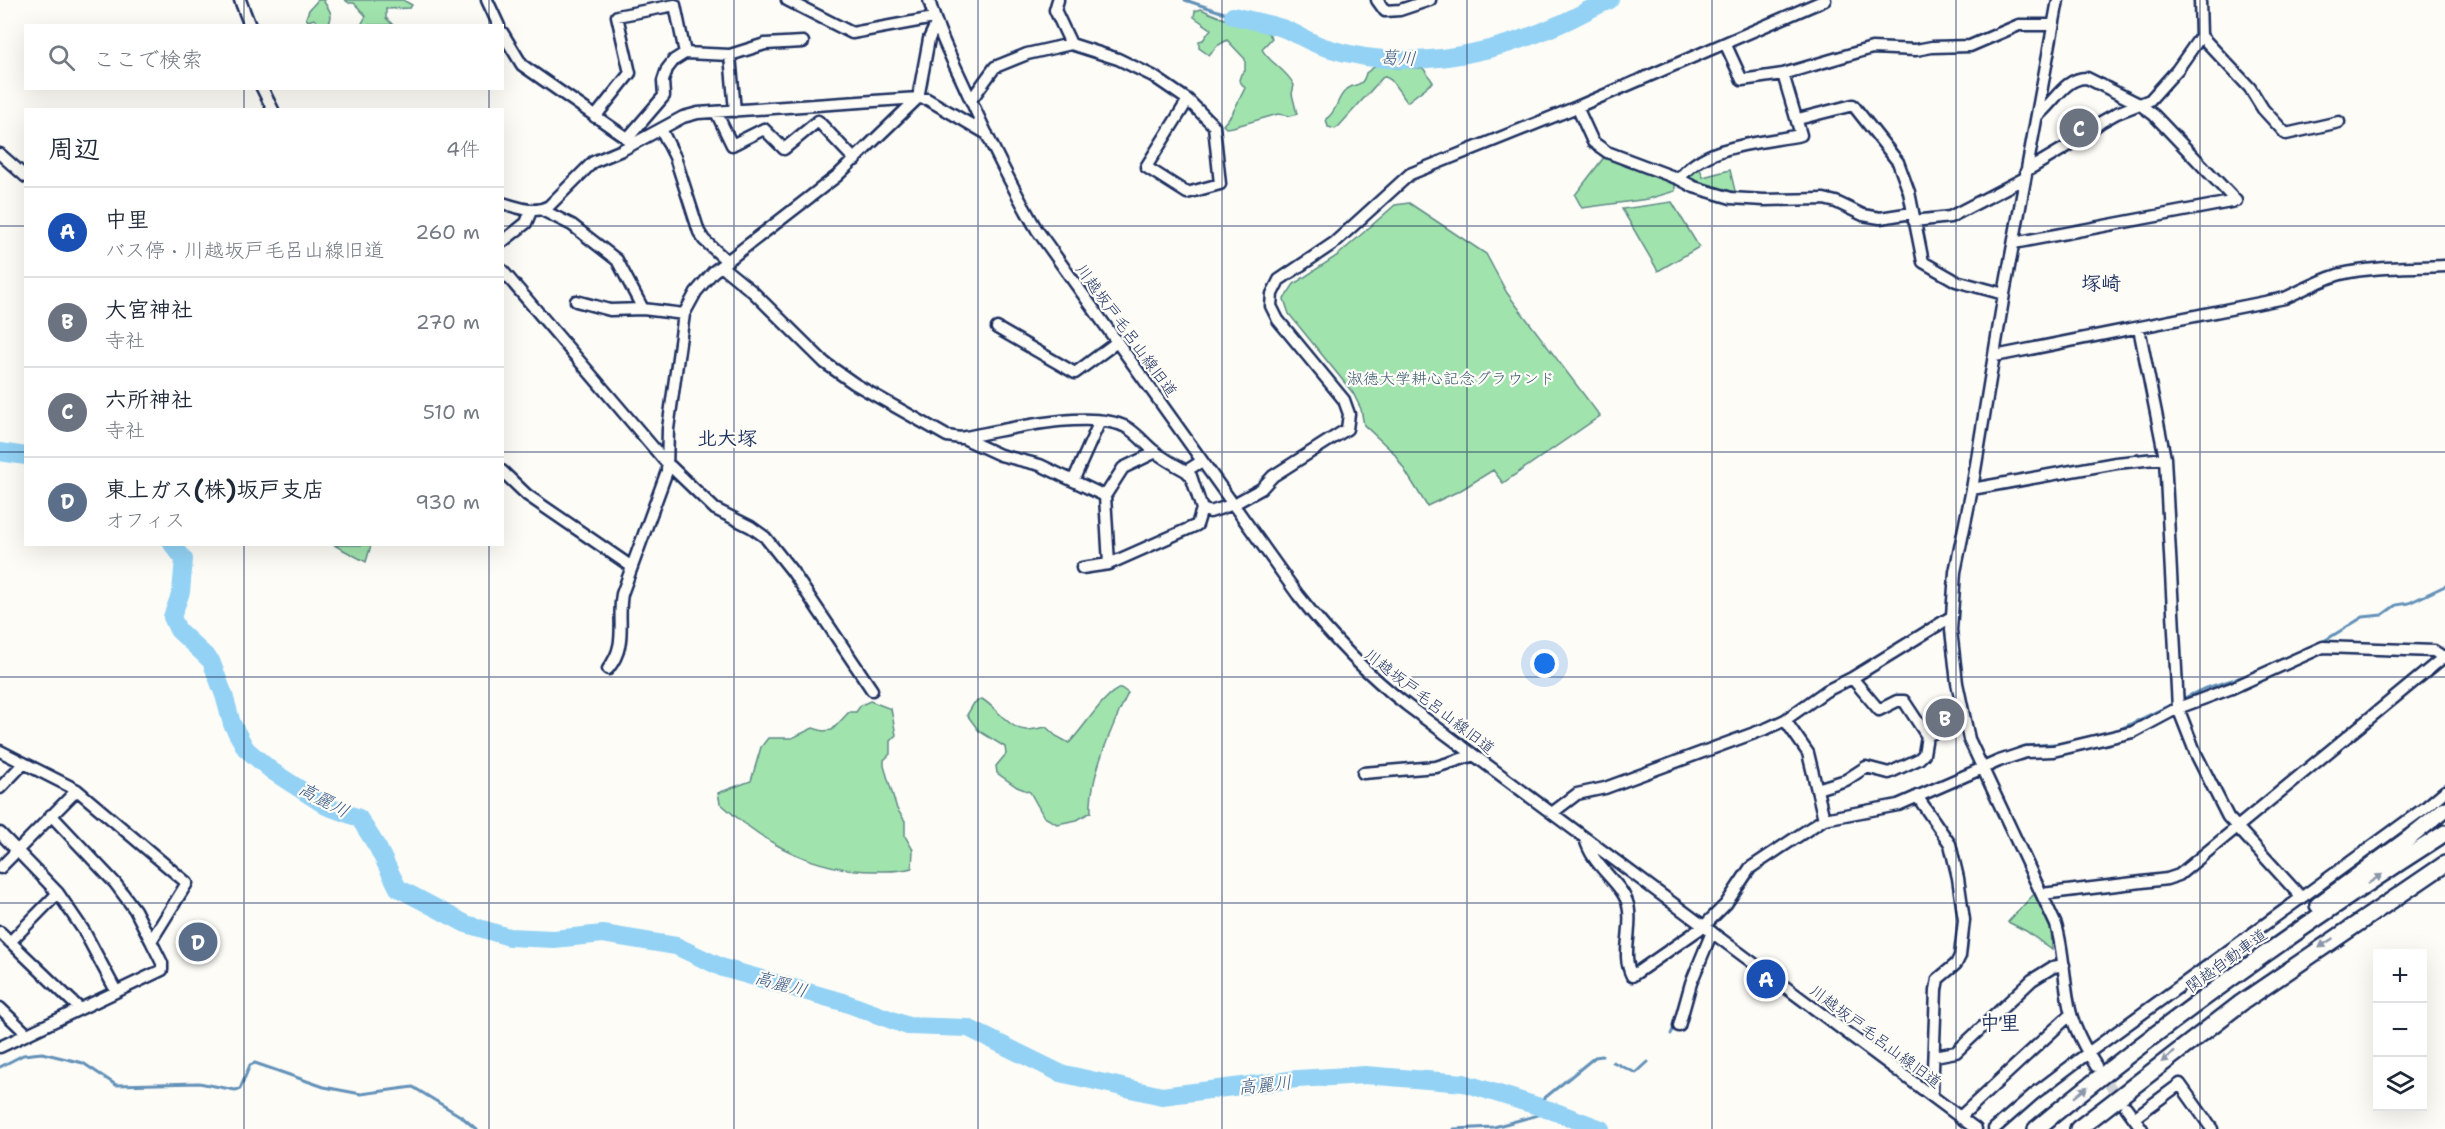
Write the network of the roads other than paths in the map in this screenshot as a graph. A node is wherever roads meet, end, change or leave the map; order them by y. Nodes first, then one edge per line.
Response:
1 (487, 0) edge
2 (787, 0) edge
3 (929, 0) edge
4 (1058, 0) edge
5 (1377, 0) edge
6 (1430, 0) edge
7 (1826, 0) edge
8 (2058, 0) edge
9 (2200, 0) edge
10 (245, 1) edge
11 (935, 21) junction
12 (250, 24) edge
13 (499, 24) edge
14 (2053, 25) junction
15 (504, 35) edge
16 (2201, 36) junction
17 (803, 42) dead end
18 (1725, 43) junction
19 (1071, 44) junction
20 (685, 53) junction
21 (730, 55) junction
22 (1784, 74) junction
23 (263, 90) edge
24 (918, 98) junction
25 (971, 100) junction
26 (1188, 100) junction
27 (2139, 104) junction
28 (1577, 107) junction
29 (272, 108) edge
30 (735, 111) junction
31 (716, 112) junction
32 (2037, 116) junction
33 (596, 117) junction
34 (1798, 119) junction
35 (2338, 122) dead end
36 (661, 129) junction
37 (987, 134) junction
38 (630, 141) junction
39 (0, 154) edge
40 (855, 160) junction
41 (2025, 174) junction
42 (24, 175) edge
43 (1679, 179) junction
44 (504, 203) edge
45 (536, 210) junction
46 (1913, 217) junction
47 (504, 240) edge
48 (2014, 243) junction
49 (724, 263) junction
50 (2445, 266) edge
51 (504, 272) edge
52 (2004, 294) junction
53 (576, 301) dead end
54 (643, 309) junction
55 (684, 314) junction
56 (997, 328) dead end
57 (2139, 328) junction
58 (1117, 342) junction
59 (1995, 356) junction
60 (1100, 421) junction
61 (963, 437) junction
62 (1156, 452) junction
63 (2165, 458) junction
64 (1202, 462) junction
65 (669, 464) junction
66 (1186, 471) junction
67 (504, 473) edge
68 (1073, 481) junction
69 (1972, 489) junction
70 (1105, 496) junction
71 (1234, 504) junction
72 (1202, 509) junction
73 (1109, 564) junction
74 (632, 567) junction
75 (1082, 568) dead end
76 (1951, 617) junction
77 (2444, 657) edge
78 (608, 669) dead end
79 (1852, 678) junction
80 (872, 690) dead end
81 (2178, 704) junction
82 (1963, 719) junction
83 (1785, 720) junction
84 (1927, 735) junction
85 (0, 751) edge
86 (1474, 755) junction
87 (24, 763) junction
88 (1981, 766) junction
89 (1363, 773) dead end
90 (0, 788) edge
91 (1817, 789) junction
92 (76, 790) junction
93 (2445, 790) edge
94 (1917, 796) junction
95 (2445, 809) edge
96 (1552, 813) junction
97 (51, 815) junction
98 (1829, 818) junction
99 (2238, 828) junction
100 (0, 833) edge
101 (2445, 833) edge
102 (1585, 837) junction
103 (18, 850) junction
104 (2444, 865) edge
105 (0, 868) edge
106 (58, 893) junction
107 (2042, 894) junction
108 (2301, 897) junction
109 (1708, 930) junction
110 (0, 932) edge
111 (152, 941) junction
112 (10, 942) junction
113 (2064, 964) junction
114 (2236, 974) junction
115 (116, 992) junction
116 (0, 1008) edge
117 (80, 1009) junction
118 (2071, 1014) junction
119 (1679, 1026) dead end
120 (27, 1034) junction
121 (0, 1047) edge
122 (2088, 1053) junction
123 (1935, 1056) junction
124 (2096, 1066) tunnel mouth
125 (1932, 1096) junction
126 (2126, 1107) tunnel mouth
127 (1960, 1117) junction
128 (2134, 1118) junction
129 (1977, 1129) edge
130 (1994, 1129) edge
131 (2036, 1129) edge
132 (2078, 1129) edge
133 (2142, 1129) edge
134 (2212, 1129) edge

1 - 13 street
2 - 11 street
3 - 11 street, 川越坂戸毛呂山線旧道
4 - 19 street
5 - 6 street
7 - 18 street
8 - 14 street
9 - 16 street
10 - 12 street
11 - 24 street
11 - 25 street, 川越坂戸毛呂山線旧道
14 - 22 street
14 - 32 street
15 - 33 street
16 - 27 street
16 - 35 street
17 - 21 street
18 - 22 street
18 - 28 street
19 - 25 street
19 - 26 street
20 - 21 street
20 - 33 street
20 - 38 street
21 - 30 street
22 - 34 street
23 - 29 street
24 - 30 street
24 - 37 street
24 - 40 street
25 - 37 street, 川越坂戸毛呂山線旧道
26 - 26 street
27 - 32 street
27 - 41 street
27 - 48 street
28 - 43 street
28 - 71 street
30 - 31 street
31 - 36 street
31 - 40 street
32 - 41 street
33 - 38 street
34 - 43 street
34 - 46 street
36 - 38 street
36 - 49 street
37 - 58 street, 川越坂戸毛呂山線旧道
38 - 45 street
39 - 42 street
40 - 49 street
41 - 46 street
41 - 48 street
43 - 46 street
44 - 45 street
45 - 47 street
45 - 54 street
46 - 52 street
48 - 52 street
49 - 55 street
49 - 61 street
50 - 57 street
51 - 65 street
52 - 59 street
53 - 54 street
54 - 55 street
55 - 65 street
56 - 58 street
57 - 59 street
57 - 63 street
58 - 64 street, 川越坂戸毛呂山線旧道
59 - 69 street
60 - 61 street
60 - 62 street
60 - 68 street
61 - 68 street
62 - 66 street
62 - 70 street
63 - 69 street
63 - 81 street
64 - 66 street
64 - 71 street, 川越坂戸毛呂山線旧道
65 - 74 street
65 - 80 street
66 - 72 street
67 - 74 street
68 - 70 street
69 - 76 street
70 - 73 street
71 - 72 street
71 - 86 street, 川越坂戸毛呂山線旧道
72 - 73 street
73 - 75 street
74 - 78 street
76 - 79 street
76 - 82 street
77 - 81 street
77 - 99 street
79 - 83 street
79 - 84 street
81 - 88 street
81 - 99 street
82 - 84 street
82 - 88 street
83 - 91 street
83 - 96 street
84 - 91 street
85 - 87 street
86 - 89 street
86 - 96 street, 川越坂戸毛呂山線旧道
87 - 90 street
87 - 92 street
88 - 94 street
88 - 107 street
91 - 98 street
92 - 97 street
92 - 111 street
93 - 108 street
94 - 98 street
94 - 123 street
95 - 114 highway
96 - 102 street, 川越坂戸毛呂山線旧道
97 - 103 street
97 - 111 street
98 - 109 street
99 - 107 street
99 - 108 street
100 - 103 street
114 -> 101 highway, 関越自動車道
102 - 109 street, 川越坂戸毛呂山線旧道
102 - 109 street
103 - 105 street
103 - 106 street
104 -> 132 highway
106 - 112 street
106 - 115 street
107 - 113 street
108 - 122 street
109 - 119 street
109 - 125 street, 川越坂戸毛呂山線旧道
110 - 112 street
111 - 115 street
112 - 117 street
113 - 118 street
113 - 123 street
131 -> 114 highway, 関越自動車道
115 - 117 street
116 - 120 street
117 - 120 street
118 - 122 street
118 - 127 street
120 - 121 street
122 - 124 street
122 - 130 street
123 - 125 street
125 - 127 street, 川越坂戸毛呂山線旧道
126 - 128 street
127 - 129 street, 川越坂戸毛呂山線旧道
128 - 133 street
128 - 134 street

